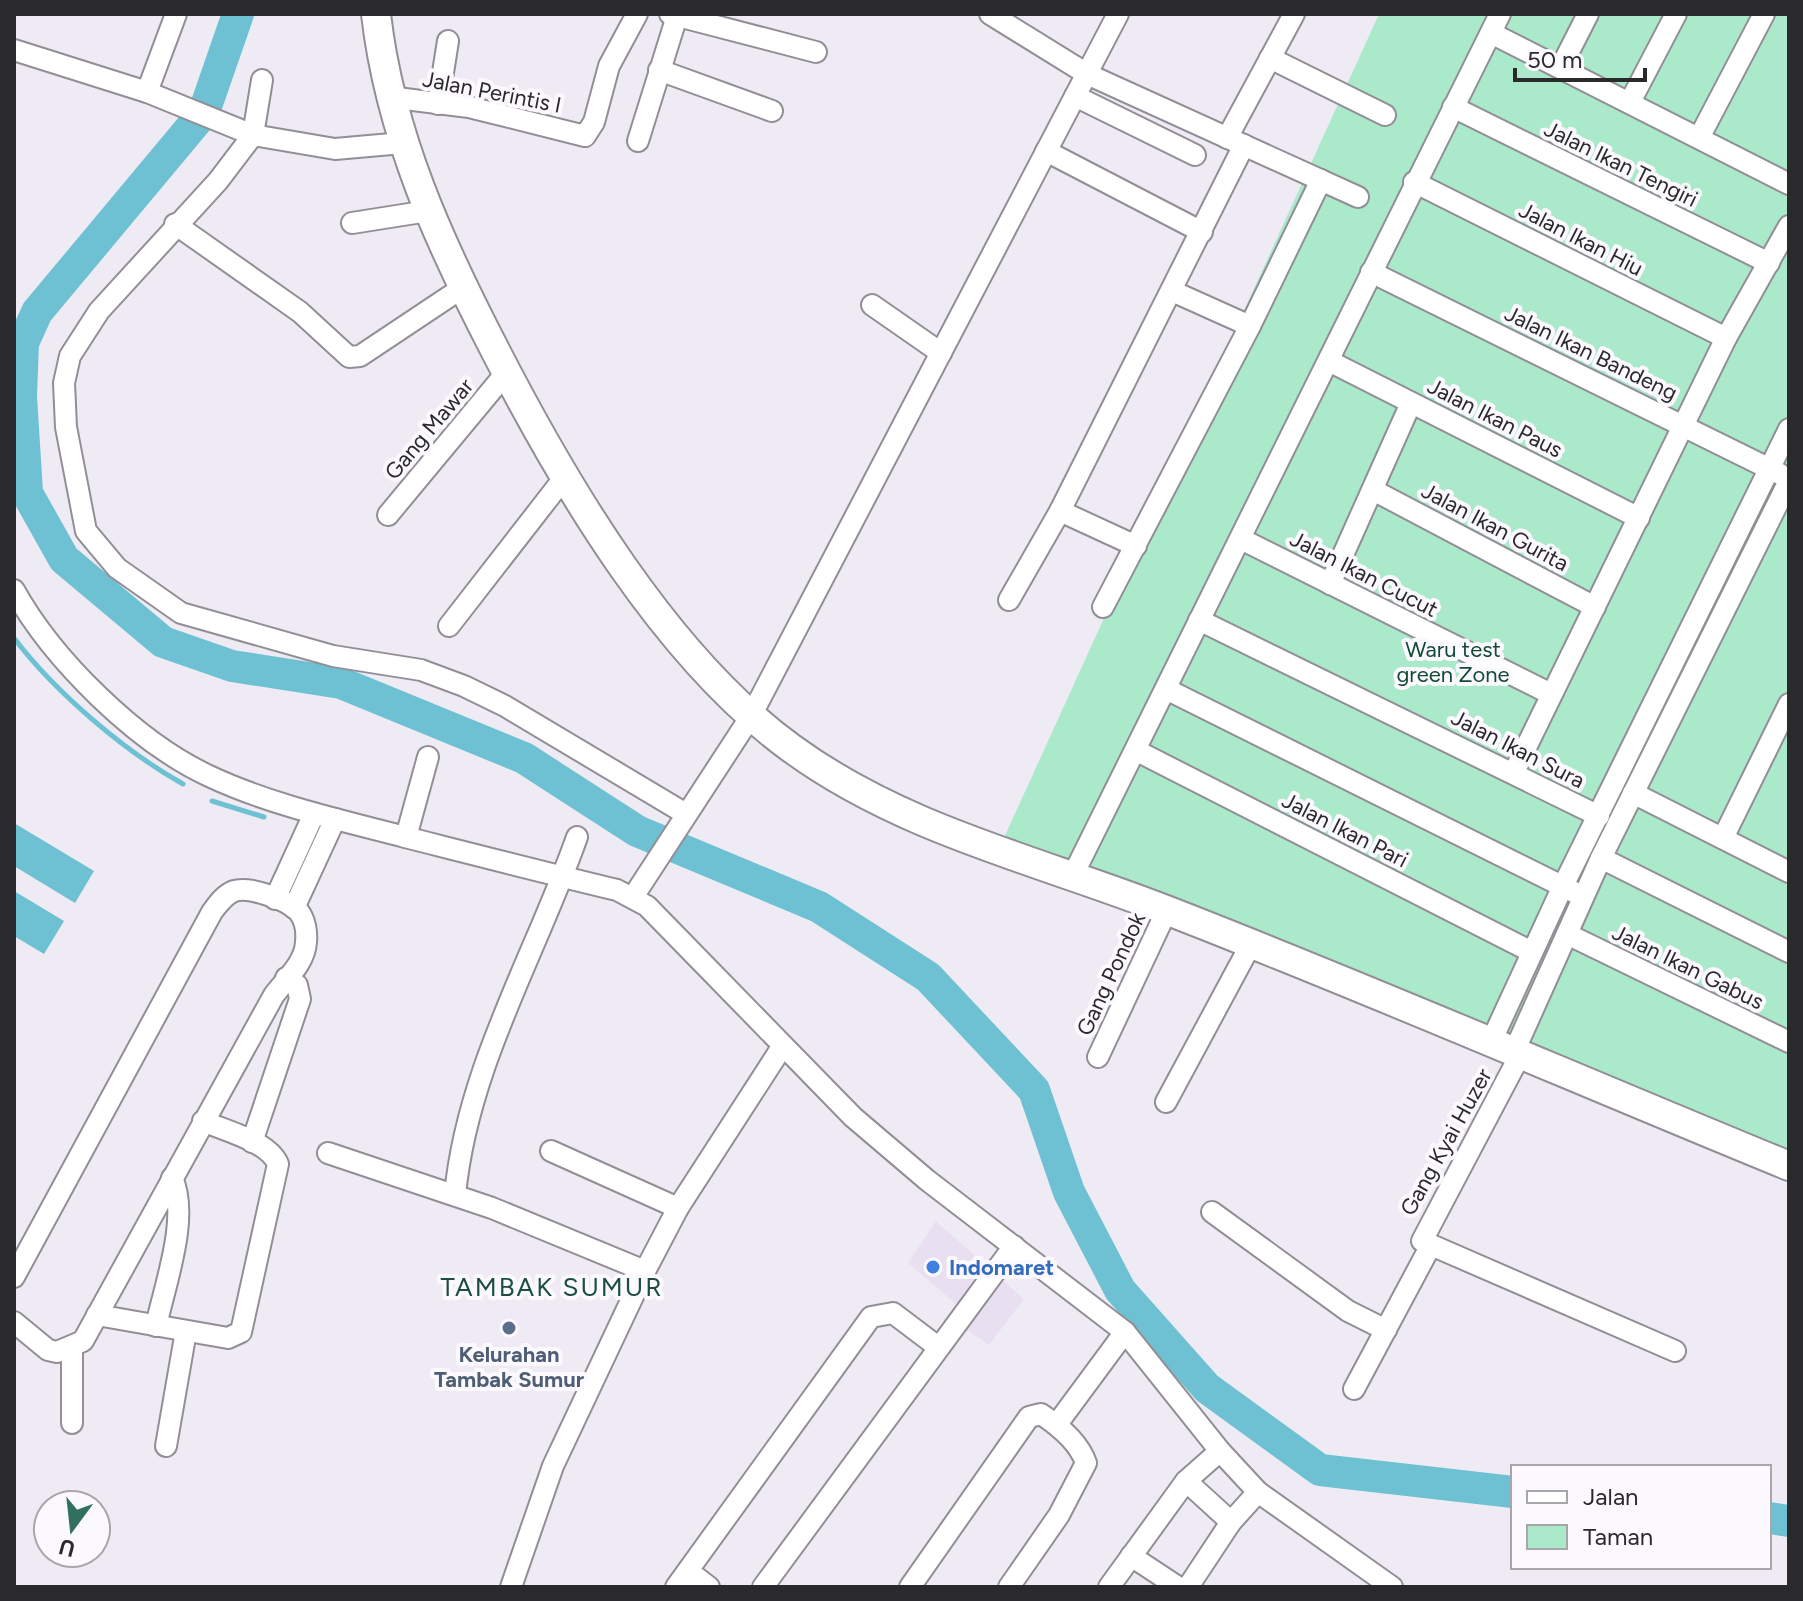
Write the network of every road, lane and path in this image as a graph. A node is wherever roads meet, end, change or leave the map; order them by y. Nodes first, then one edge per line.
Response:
1 (176, 14) edge
2 (376, 14) edge
3 (637, 14) edge
4 (990, 14) edge
5 (1294, 14) edge
6 (1588, 14) edge
7 (1676, 14) edge
8 (1764, 14) edge
9 (673, 15) edge
10 (1111, 16) edge
11 (1496, 23) edge
12 (448, 41) dead end
13 (14, 50) edge
14 (816, 52) dead end
15 (1270, 58) junction
16 (1561, 67) junction
17 (659, 70) junction
18 (1087, 74) junction
19 (262, 80) dead end
20 (147, 92) junction
21 (1075, 96) junction
22 (389, 97) junction
23 (1630, 102) junction
24 (438, 104) junction
25 (1453, 107) junction
26 (772, 111) dead end
27 (1385, 115) dead end
28 (246, 133) junction
29 (1700, 136) junction
30 (638, 141) dead end
31 (1236, 141) junction
32 (403, 143) junction
33 (1046, 151) junction
34 (1195, 155) dead end
35 (1321, 180) junction
36 (1414, 182) junction
37 (1789, 184) edge
38 (1358, 197) dead end
39 (428, 211) junction
40 (352, 223) dead end
41 (175, 224) junction
42 (1789, 226) edge
43 (1202, 232) junction
44 (1769, 263) junction
45 (1371, 272) junction
46 (462, 288) junction
47 (1172, 291) junction
48 (872, 305) dead end
49 (1250, 326) junction
50 (1726, 338) junction
51 (941, 353) junction
52 (1329, 361) junction
53 (506, 373) junction
54 (1411, 403) junction
55 (1684, 424) junction
56 (1789, 429) edge
57 (1769, 468) junction
58 (564, 478) junction
59 (1789, 480) edge
60 (1373, 490) junction
61 (1060, 511) junction
62 (388, 515) dead end
63 (1639, 518) junction
64 (1241, 539) junction
65 (1136, 546) junction
66 (1330, 584) junction
67 (14, 590) edge
68 (1009, 600) dead end
69 (1103, 607) dead end
70 (1595, 607) junction
71 (1199, 620) junction
72 (449, 626) dead end
73 (1674, 664) junction
74 (1693, 673) junction
75 (1166, 689) junction
76 (1551, 694) junction
77 (1789, 705) edge
78 (751, 716) junction
79 (1137, 751) junction
80 (428, 757) dead end
81 (1514, 772) junction
82 (1633, 793) junction
83 (314, 814) junction
84 (1599, 816) junction
85 (335, 819) junction
86 (683, 820) junction
87 (406, 837) junction
88 (577, 837) dead end
89 (1723, 838) junction
90 (1601, 858) junction
91 (1789, 872) edge
92 (1073, 875) junction
93 (563, 877) junction
94 (1563, 886) junction
95 (1584, 896) junction
96 (633, 897) junction
97 (275, 899) junction
98 (294, 908) junction
99 (1167, 910) junction
100 (1567, 934) junction
101 (1251, 944) junction
102 (1532, 952) junction
103 (1789, 952) edge
104 (286, 978) junction
105 (1789, 1042) edge
106 (782, 1047) junction
107 (1507, 1052) junction
108 (1098, 1057) dead end
109 (1166, 1102) dead end
110 (203, 1121) junction
111 (252, 1142) junction
112 (551, 1151) dead end
113 (328, 1153) dead end
114 (1789, 1166) edge
115 (172, 1178) junction
116 (455, 1195) junction
117 (678, 1208) junction
118 (1212, 1212) dead end
119 (1431, 1245) junction
120 (1011, 1249) junction
121 (645, 1271) junction
122 (14, 1277) edge
123 (97, 1315) junction
124 (14, 1322) edge
125 (156, 1326) junction
126 (1386, 1330) junction
127 (186, 1331) junction
128 (1118, 1340) junction
129 (938, 1347) junction
130 (72, 1348) junction
131 (1675, 1351) dead end
132 (1354, 1389) dead end
133 (72, 1423) dead end
134 (1057, 1424) junction
135 (166, 1446) dead end
136 (1202, 1466) junction
137 (1244, 1507) junction
138 (1131, 1556) junction
139 (682, 1579) edge
140 (511, 1587) edge
141 (709, 1587) edge
142 (763, 1587) edge
143 (910, 1587) edge
144 (1009, 1587) edge
145 (1109, 1587) edge
146 (1178, 1587) edge
147 (1188, 1587) edge
148 (1392, 1587) edge

1 - 20 street
2 - 22 street
3 - 24 street, Jalan Perintis I
4 - 18 street
5 - 15 street
6 - 16 street
7 - 23 street
8 - 29 street
9 - 14 street
9 - 17 street
10 - 18 street
11 - 16 street
11 - 25 street
12 - 24 street
13 - 20 street
15 - 27 street
15 - 31 street
16 - 23 street
17 - 26 street
17 - 30 street
18 - 21 street
18 - 31 street
19 - 28 street
20 - 28 street
21 - 33 street
21 - 34 street
22 - 24 street, Jalan Perintis I
22 - 32 street
23 - 29 street
25 - 36 street
25 - 44 street, Jalan Ikan Tengiri
28 - 32 street
28 - 41 street
29 - 37 street
31 - 35 street
31 - 43 street
32 - 39 street
33 - 43 street
33 - 51 street
35 - 38 street
35 - 49 street
36 - 45 street
36 - 50 street, Jalan Ikan Hiu
39 - 40 street
39 - 46 street
41 - 46 street
41 - 86 street
42 - 44 street
43 - 47 street
44 - 50 street
45 - 52 street
45 - 55 street, Jalan Ikan Bandeng
46 - 53 street
47 - 49 street
47 - 61 street
48 - 51 street
49 - 65 street
50 - 55 street
51 - 78 street
52 - 54 street, Jalan Ikan Paus
52 - 64 street
53 - 58 street
53 - 62 street, Gang Mawar
54 - 60 street
54 - 63 street, Jalan Ikan Paus
55 - 57 street, Jalan Ikan Bandeng
55 - 63 street
56 - 57 street
57 - 59 street, Jalan Ikan Bandeng
57 - 73 street
58 - 72 street
58 - 78 street
59 - 74 street
60 - 66 street
60 - 70 street, Jalan Ikan Gurita
61 - 65 street
61 - 68 street
63 - 70 street
64 - 66 street, Jalan Ikan Cucut
64 - 71 street
65 - 69 street
66 - 76 street, Jalan Ikan Cucut
67 - 83 street
70 - 76 street
71 - 75 street
71 - 81 street, Jalan Ikan Sura
73 - 74 street
73 - 84 street
74 - 82 street
75 - 79 street
75 - 94 street
76 - 81 street
77 - 89 street
78 - 86 street
78 - 92 street
79 - 92 street
79 - 102 street, Jalan Ikan Pari
80 - 87 street
81 - 84 street, Jalan Ikan Sura
82 - 89 street
82 - 90 street
83 - 85 street
83 - 97 street
84 - 94 street
85 - 87 street
85 - 98 street
86 - 96 street
87 - 93 street
88 - 93 street
89 - 91 street
90 - 95 street
90 - 103 street
92 - 99 street
93 - 96 street
93 - 116 street
94 - 95 street
94 - 102 street
95 - 100 street
96 - 106 street
97 - 98 street
97 - 122 street
98 - 104 street
99 - 101 street
99 - 108 street, Gang Pondok
100 - 105 street, Jalan Ikan Gabus
100 - 107 street
101 - 107 street
101 - 109 street
102 - 107 street
104 - 110 street
104 - 111 street
106 - 117 street
106 - 120 street
107 - 114 street
107 - 119 street, Gang Kyai Huzer
110 - 111 street
110 - 115 street
111 - 127 street
112 - 117 street
113 - 116 street
115 - 123 street
115 - 125 street
116 - 121 street
117 - 121 street
118 - 126 street
119 - 126 street
119 - 131 street
120 - 128 street
120 - 129 street
121 - 140 street
123 - 125 street
123 - 130 street
124 - 130 street
125 - 127 street
126 - 132 street
127 - 135 street
128 - 134 street
128 - 136 street
129 - 139 street
129 - 142 street
130 - 133 street
134 - 143 street
134 - 144 street
136 - 137 street
136 - 137 street
136 - 138 street
137 - 147 street
137 - 148 street
138 - 145 street
138 - 146 street
139 - 141 street

